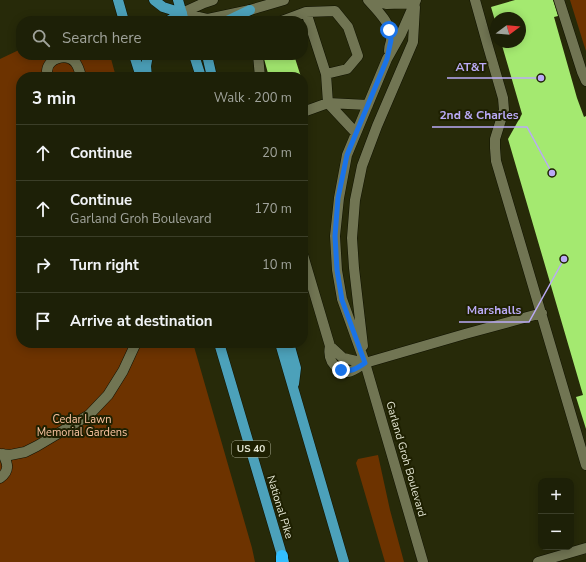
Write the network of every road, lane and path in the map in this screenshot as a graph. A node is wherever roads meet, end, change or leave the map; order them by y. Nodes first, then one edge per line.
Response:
1 (118, 0) edge
2 (154, 0) edge
3 (178, 0) edge
4 (212, 0) edge
5 (284, 0) edge
6 (368, 0) edge
7 (475, 0) edge
8 (559, 0) edge
9 (414, 1) edge
10 (250, 10) junction
11 (306, 12) junction
12 (123, 16) edge
13 (181, 16) edge
14 (183, 16) edge
15 (184, 16) edge
16 (222, 16) edge
17 (237, 16) edge
18 (295, 16) edge
19 (307, 16) edge
20 (308, 18) edge
21 (387, 59) junction
22 (55, 60) edge
23 (71, 60) edge
24 (136, 60) edge
25 (147, 60) edge
26 (195, 60) edge
27 (207, 60) edge
28 (258, 60) edge
29 (47, 72) edge
30 (79, 72) edge
31 (139, 72) edge
32 (147, 72) edge
33 (199, 72) edge
34 (211, 72) edge
35 (260, 72) edge
36 (326, 74) junction
37 (586, 80) edge
38 (328, 103) junction
39 (368, 105) junction
40 (308, 110) edge
41 (356, 133) junction
42 (308, 272) edge
43 (542, 313) junction
44 (134, 348) edge
45 (220, 348) edge
46 (281, 348) edge
47 (290, 348) edge
48 (365, 363) junction
49 (293, 388) junction
50 (1, 454) edge
51 (586, 465) edge
52 (0, 478) edge
53 (586, 548) edge
54 (283, 560) edge
55 (344, 562) edge
56 (423, 562) edge
57 (538, 562) edge

1 - 12 main road
2 - 13 main road
3 - 14 main road
4 - 15 street
5 - 10 street
6 - 9 street
6 - 21 street
7 - 43 street
8 - 37 street
9 - 21 street, Garland Groh Boulevard
9 - 48 street, Garland Groh Boulevard
10 - 16 street
10 - 17 main road
11 - 18 street
11 - 19 street
11 - 36 street
20 - 36 street
21 - 39 street, Garland Groh Boulevard
22 - 29 street
23 - 30 street
24 - 31 main road
25 - 32 main road
26 - 33 main road
27 - 34 main road
28 - 35 street
36 - 38 street
38 - 39 street
38 - 40 street
38 - 41 street
39 - 41 street, Garland Groh Boulevard
41 - 48 street, Garland Groh Boulevard
42 - 48 street
43 - 48 street
43 - 51 street
44 - 50 street
45 - 54 main road, National Pike / US 40
46 - 49 main road
47 - 49 main road
48 - 56 street, Garland Groh Boulevard
49 - 55 main road
50 - 52 street
53 - 57 street

